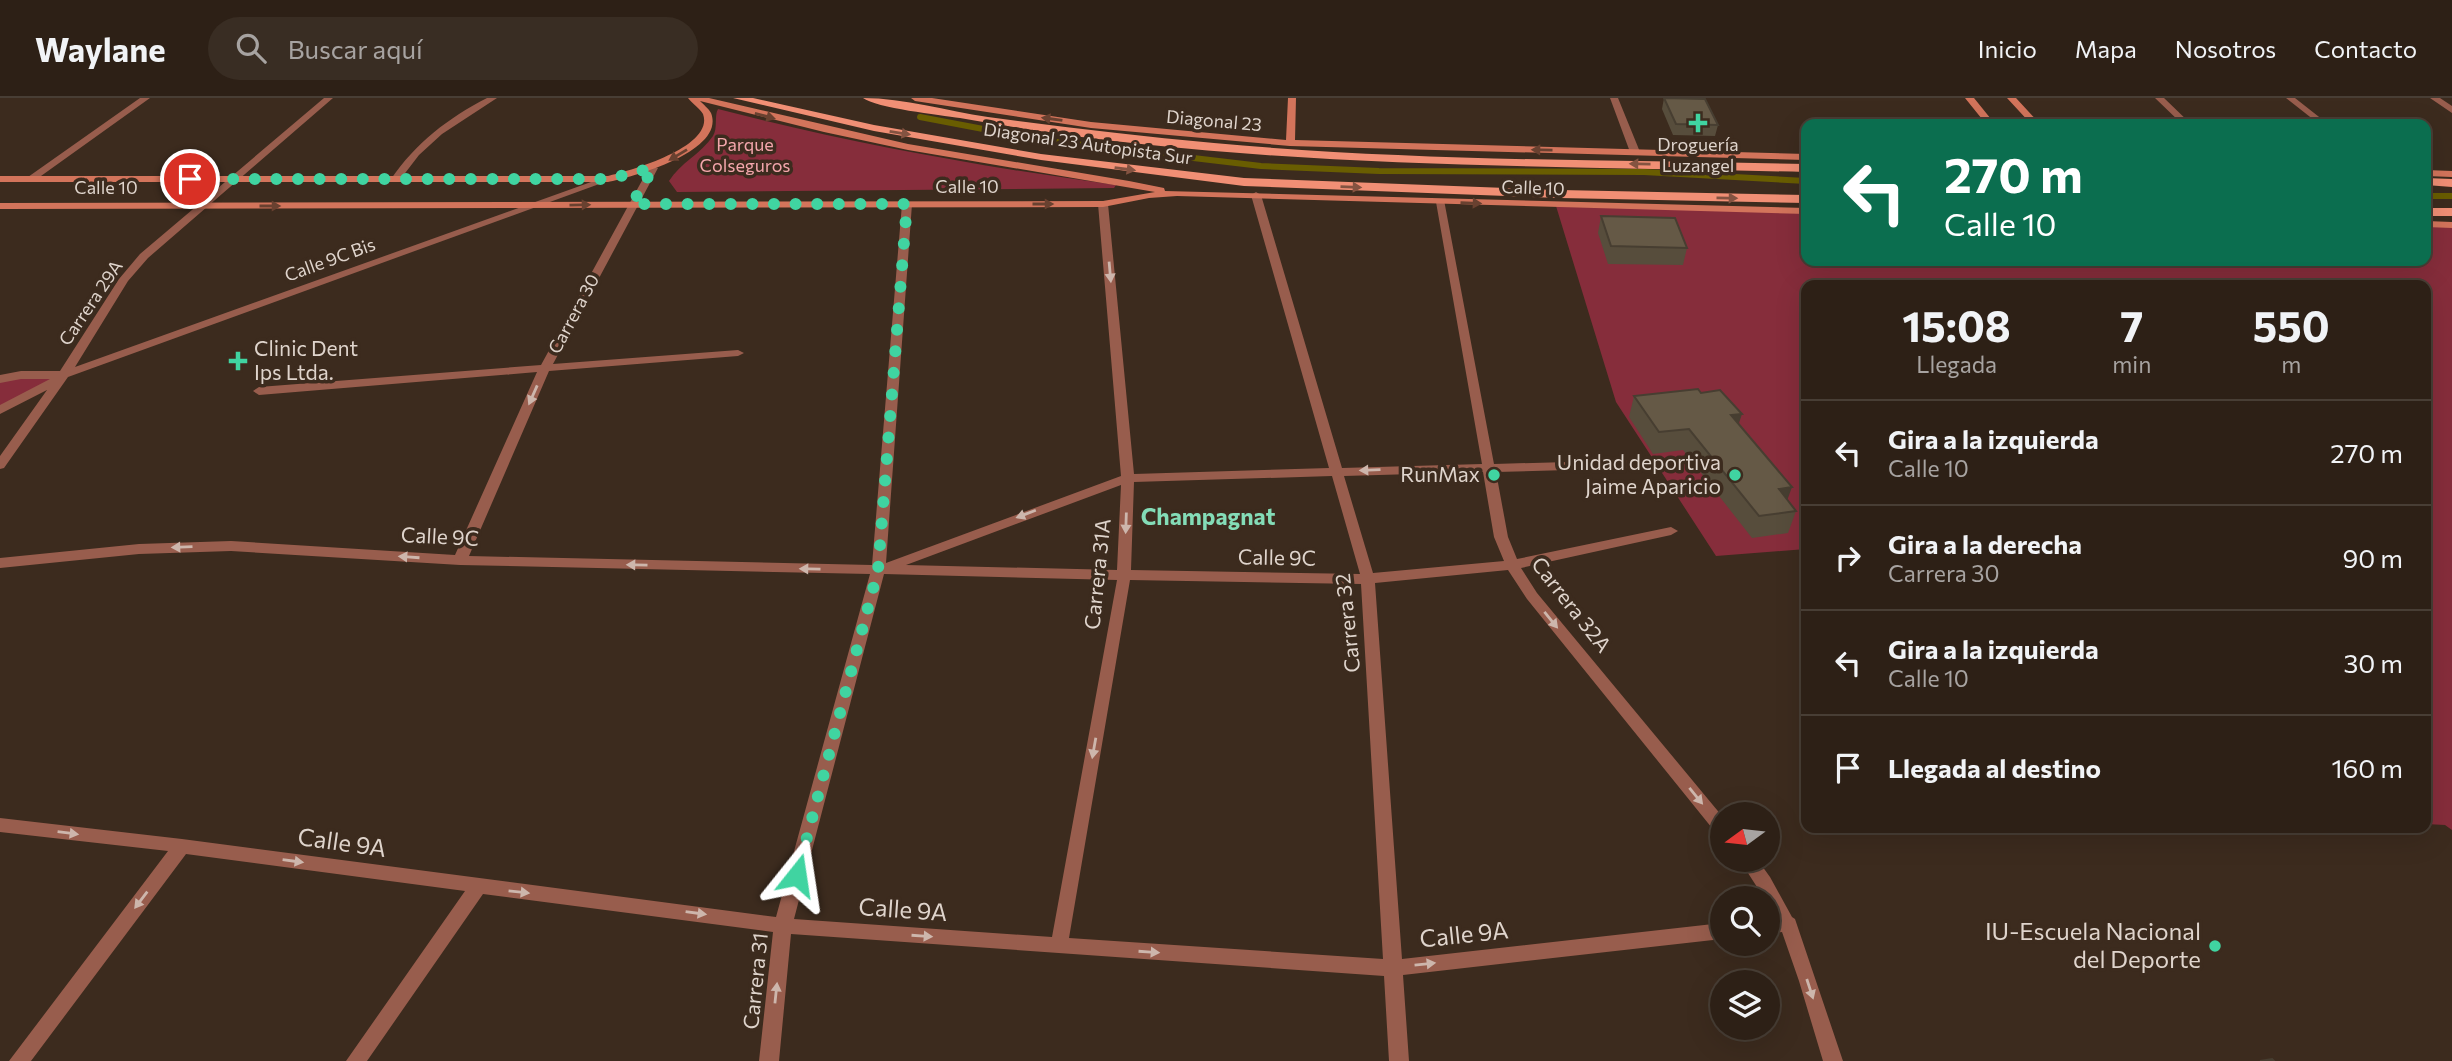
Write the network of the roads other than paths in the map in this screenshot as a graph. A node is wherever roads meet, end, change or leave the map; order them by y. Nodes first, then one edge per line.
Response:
1 (146, 98) edge
2 (329, 98) edge
3 (493, 98) edge
4 (692, 98) edge
5 (699, 98) edge
6 (738, 98) edge
7 (868, 98) edge
8 (915, 98) edge
9 (1292, 98) edge
10 (1614, 98) edge
11 (1969, 98) edge
12 (2011, 98) edge
13 (2159, 98) edge
14 (2290, 98) edge
15 (2434, 98) edge
16 (2452, 110) edge
17 (1987, 119) edge
18 (2031, 119) edge
19 (2182, 119) edge
20 (2317, 119) edge
21 (874, 128) junction
22 (862, 137) junction
23 (1290, 143) junction
24 (1634, 152) junction
25 (1426, 153) junction
26 (1801, 157) edge
27 (653, 168) junction
28 (1801, 168) edge
29 (2431, 173) edge
30 (2452, 174) edge
31 (0, 179) edge
32 (31, 179) junction
33 (233, 179) junction
34 (396, 179) junction
35 (608, 179) junction
36 (2431, 182) edge
37 (2452, 183) edge
38 (1177, 193) junction
39 (1560, 194) junction
40 (1256, 195) junction
41 (1609, 195) junction
42 (1439, 196) junction
43 (1801, 199) edge
44 (632, 204) junction
45 (907, 204) junction
46 (1103, 205) junction
47 (0, 206) edge
48 (202, 206) junction
49 (528, 206) junction
50 (1589, 207) junction
51 (1801, 211) edge
52 (2431, 212) edge
53 (2452, 212) edge
54 (2431, 224) edge
55 (2452, 225) edge
56 (738, 353) dead end
57 (547, 366) junction
58 (64, 375) junction
59 (0, 379) edge
60 (259, 391) dead end
61 (0, 410) edge
62 (1638, 464) dead end
63 (0, 465) edge
64 (1487, 466) junction
65 (1336, 472) junction
66 (1128, 478) junction
67 (1671, 531) dead end
68 (460, 560) junction
69 (0, 563) edge
70 (1512, 565) junction
71 (878, 570) junction
72 (1124, 577) junction
73 (1368, 579) junction
74 (1710, 813) edge
75 (0, 825) edge
76 (183, 846) junction
77 (1758, 872) edge
78 (478, 887) junction
79 (1789, 924) junction
80 (1780, 925) edge
81 (783, 926) junction
82 (1710, 932) edge
83 (1059, 946) junction
84 (1394, 968) junction
85 (19, 1061) edge
86 (356, 1061) edge
87 (769, 1061) edge
88 (1399, 1061) edge
89 (1833, 1061) edge

1 - 32 street
2 - 33 street, Carrera 29A
3 - 34 street
4 -> 27 street
5 -> 22 street
6 - 21 main road, Diagonal 23 Autopista Sur
7 - 25 main road, Diagonal 23 Autopista Sur
23 -> 8 street, Diagonal 23
9 - 23 street
10 - 24 street
11 - 17 street
12 - 18 street
13 - 19 street
14 - 20 street
15 - 16 street
21 - 22 main road
21 -> 42 main road, Diagonal 23 Autopista Sur
22 - 38 street
23 - 25 street, Diagonal 23
24 -> 25 street, Calle 10
24 - 26 street, Calle 10
28 -> 25 main road, Calle 10
27 - 35 street, Calle 10
27 - 44 street, Carrera 30
29 - 30 street
31 - 32 street, Calle 10
32 - 33 street, Calle 10
33 - 34 street, Calle 10
33 - 48 street, Carrera 29A
34 - 35 street, Calle 10
35 - 49 street, Calle 9C Bis
36 - 37 main road
38 - 40 street, Calle 10
38 - 46 street, Calle 10
39 - 41 main road, Calle 10
39 - 42 main road, Calle 10
39 - 50 main road
40 - 42 street, Calle 10
40 - 65 street, Carrera 32
41 -> 43 main road, Calle 10
41 - 50 main road
42 -> 50 street, Calle 10
42 - 64 street, Carrera 32A
44 - 45 street, Calle 10
49 -> 44 street, Calle 10
44 - 57 street, Carrera 30
45 -> 46 street, Calle 10
45 - 71 street, Carrera 31
46 -> 66 street, Carrera 31A
47 - 48 street, Calle 10
48 -> 49 street, Calle 10
48 - 58 street, Carrera 29A
49 - 58 street, Calle 9C Bis
50 - 51 street, Calle 10
52 - 53 main road
54 - 55 street
56 - 57 street
57 - 60 street
57 -> 68 street, Carrera 30
58 - 59 street, Calle 9C Bis
58 - 61 street, Calle 9C Bis
58 - 63 street, Carrera 29A
62 - 64 street, Calle 9C
64 -> 65 street, Calle 9C
64 - 70 street, Carrera 32A
65 - 66 street, Calle 9C
65 - 73 street, Carrera 32
66 -> 71 street, Calle 9C
66 -> 72 street, Carrera 31A
67 - 70 street, Calle 9C
68 -> 69 street, Calle 9C
71 -> 68 street, Calle 9C
70 - 73 street, Calle 9C
70 -> 74 street, Carrera 32A
71 - 72 street, Calle 9C
71 - 81 street, Carrera 31
72 - 73 street, Calle 9C
72 -> 83 street, Carrera 31A
73 - 84 street, Carrera 32
75 -> 76 street, Calle 9A
76 -> 78 street, Calle 9A
76 -> 85 street
77 - 79 street
78 -> 81 street, Calle 9A
78 - 86 street
79 - 80 street
79 -> 89 street
81 -> 83 street, Calle 9A
87 -> 81 street, Carrera 31
84 -> 82 street, Calle 9A
83 -> 84 street, Calle 9A
84 - 88 street, Carrera 32

